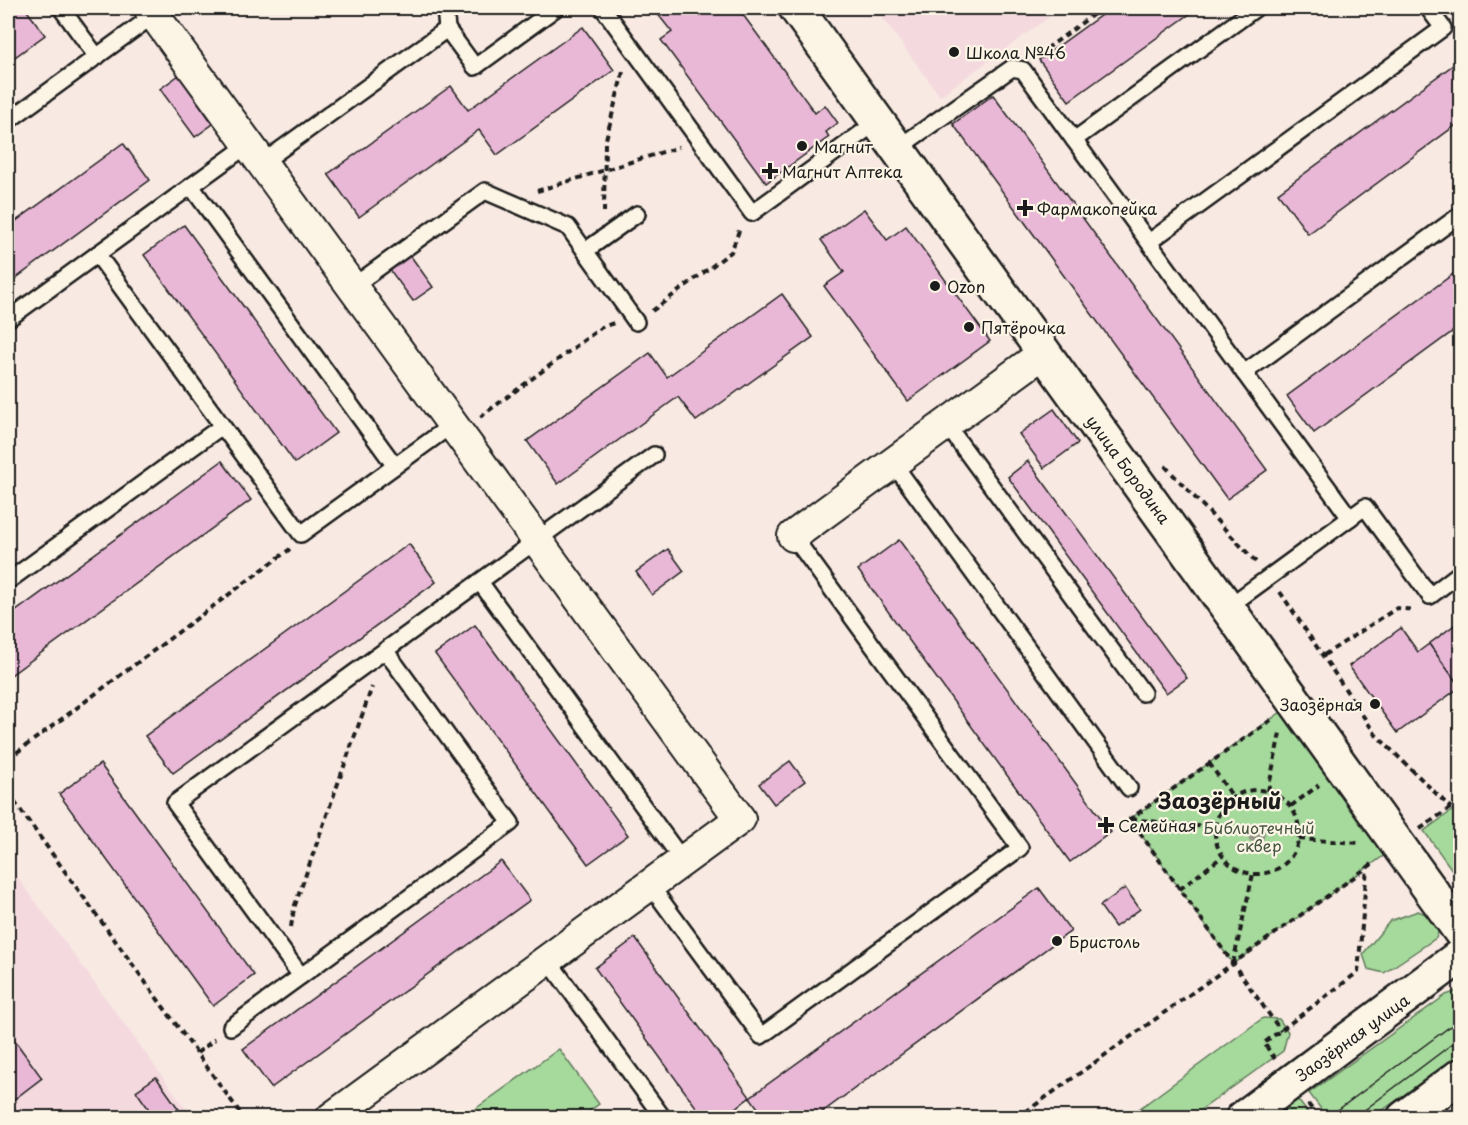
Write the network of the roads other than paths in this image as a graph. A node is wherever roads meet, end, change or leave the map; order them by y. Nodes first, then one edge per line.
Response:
1 (61, 8) edge
2 (446, 8) edge
3 (556, 8) edge
4 (603, 8) edge
5 (796, 8) edge
6 (1256, 8) edge
7 (1428, 8) edge
8 (156, 10) edge
9 (447, 28) junction
10 (96, 57) junction
11 (8, 121) edge
12 (878, 121) junction
13 (1074, 140) junction
14 (898, 148) junction
15 (255, 154) junction
16 (192, 186) junction
17 (638, 214) dead end
18 (1461, 216) edge
19 (1149, 242) junction
20 (585, 251) junction
21 (97, 254) junction
22 (352, 286) junction
23 (8, 319) edge
24 (636, 322) dead end
25 (1045, 352) junction
26 (1244, 374) junction
27 (453, 424) junction
28 (946, 424) junction
29 (222, 426) junction
30 (654, 455) dead end
31 (892, 463) junction
32 (395, 466) junction
33 (1350, 518) junction
34 (793, 536) joint
35 (537, 540) junction
36 (1461, 573) edge
37 (8, 574) edge
38 (480, 582) junction
39 (1227, 607) junction
40 (385, 650) junction
41 (1143, 693) dead end
42 (1129, 788) dead end
43 (683, 861) junction
44 (650, 885) junction
45 (1461, 931) edge
46 (1461, 956) edge
47 (548, 960) junction
48 (301, 976) junction
49 (231, 1027) dead end
50 (1461, 1077) edge
51 (331, 1118) edge
52 (657, 1118) edge
53 (1243, 1118) edge
54 (1404, 1118) edge

1 - 10 lane
2 - 9 lane
3 - 9 lane
4 - 12 lane
5 - 12 street, улица Бородина
6 - 13 lane
7 - 19 lane
8 - 10 lane
8 - 15 street
9 - 15 lane
10 - 11 lane
12 - 14 street, улица Бородина
13 - 14 lane
13 - 19 lane
14 - 25 street, улица Бородина
15 - 16 lane
15 - 22 street
16 - 21 lane
16 - 32 lane
17 - 20 lane
18 - 26 lane
19 - 26 lane
20 - 22 lane
20 - 24 lane
21 - 23 lane
21 - 29 lane
22 - 27 street
25 - 28 street
25 - 39 street, улица Бородина
26 - 33 lane
27 - 32 lane
27 - 35 street
28 - 31 street
28 - 41 lane
29 - 32 lane
29 - 37 lane
30 - 35 lane
31 - 34 street
31 - 42 lane
33 - 36 lane
33 - 39 lane
34 - 44 lane
35 - 38 lane
35 - 43 street
38 - 40 lane
38 - 43 lane
39 - 45 street, улица Бородина
40 - 48 lane
40 - 48 lane
43 - 44 street
44 - 47 street
46 - 53 street, Заозёрная улица
47 - 51 street
47 - 52 lane
48 - 49 lane
50 - 54 street

